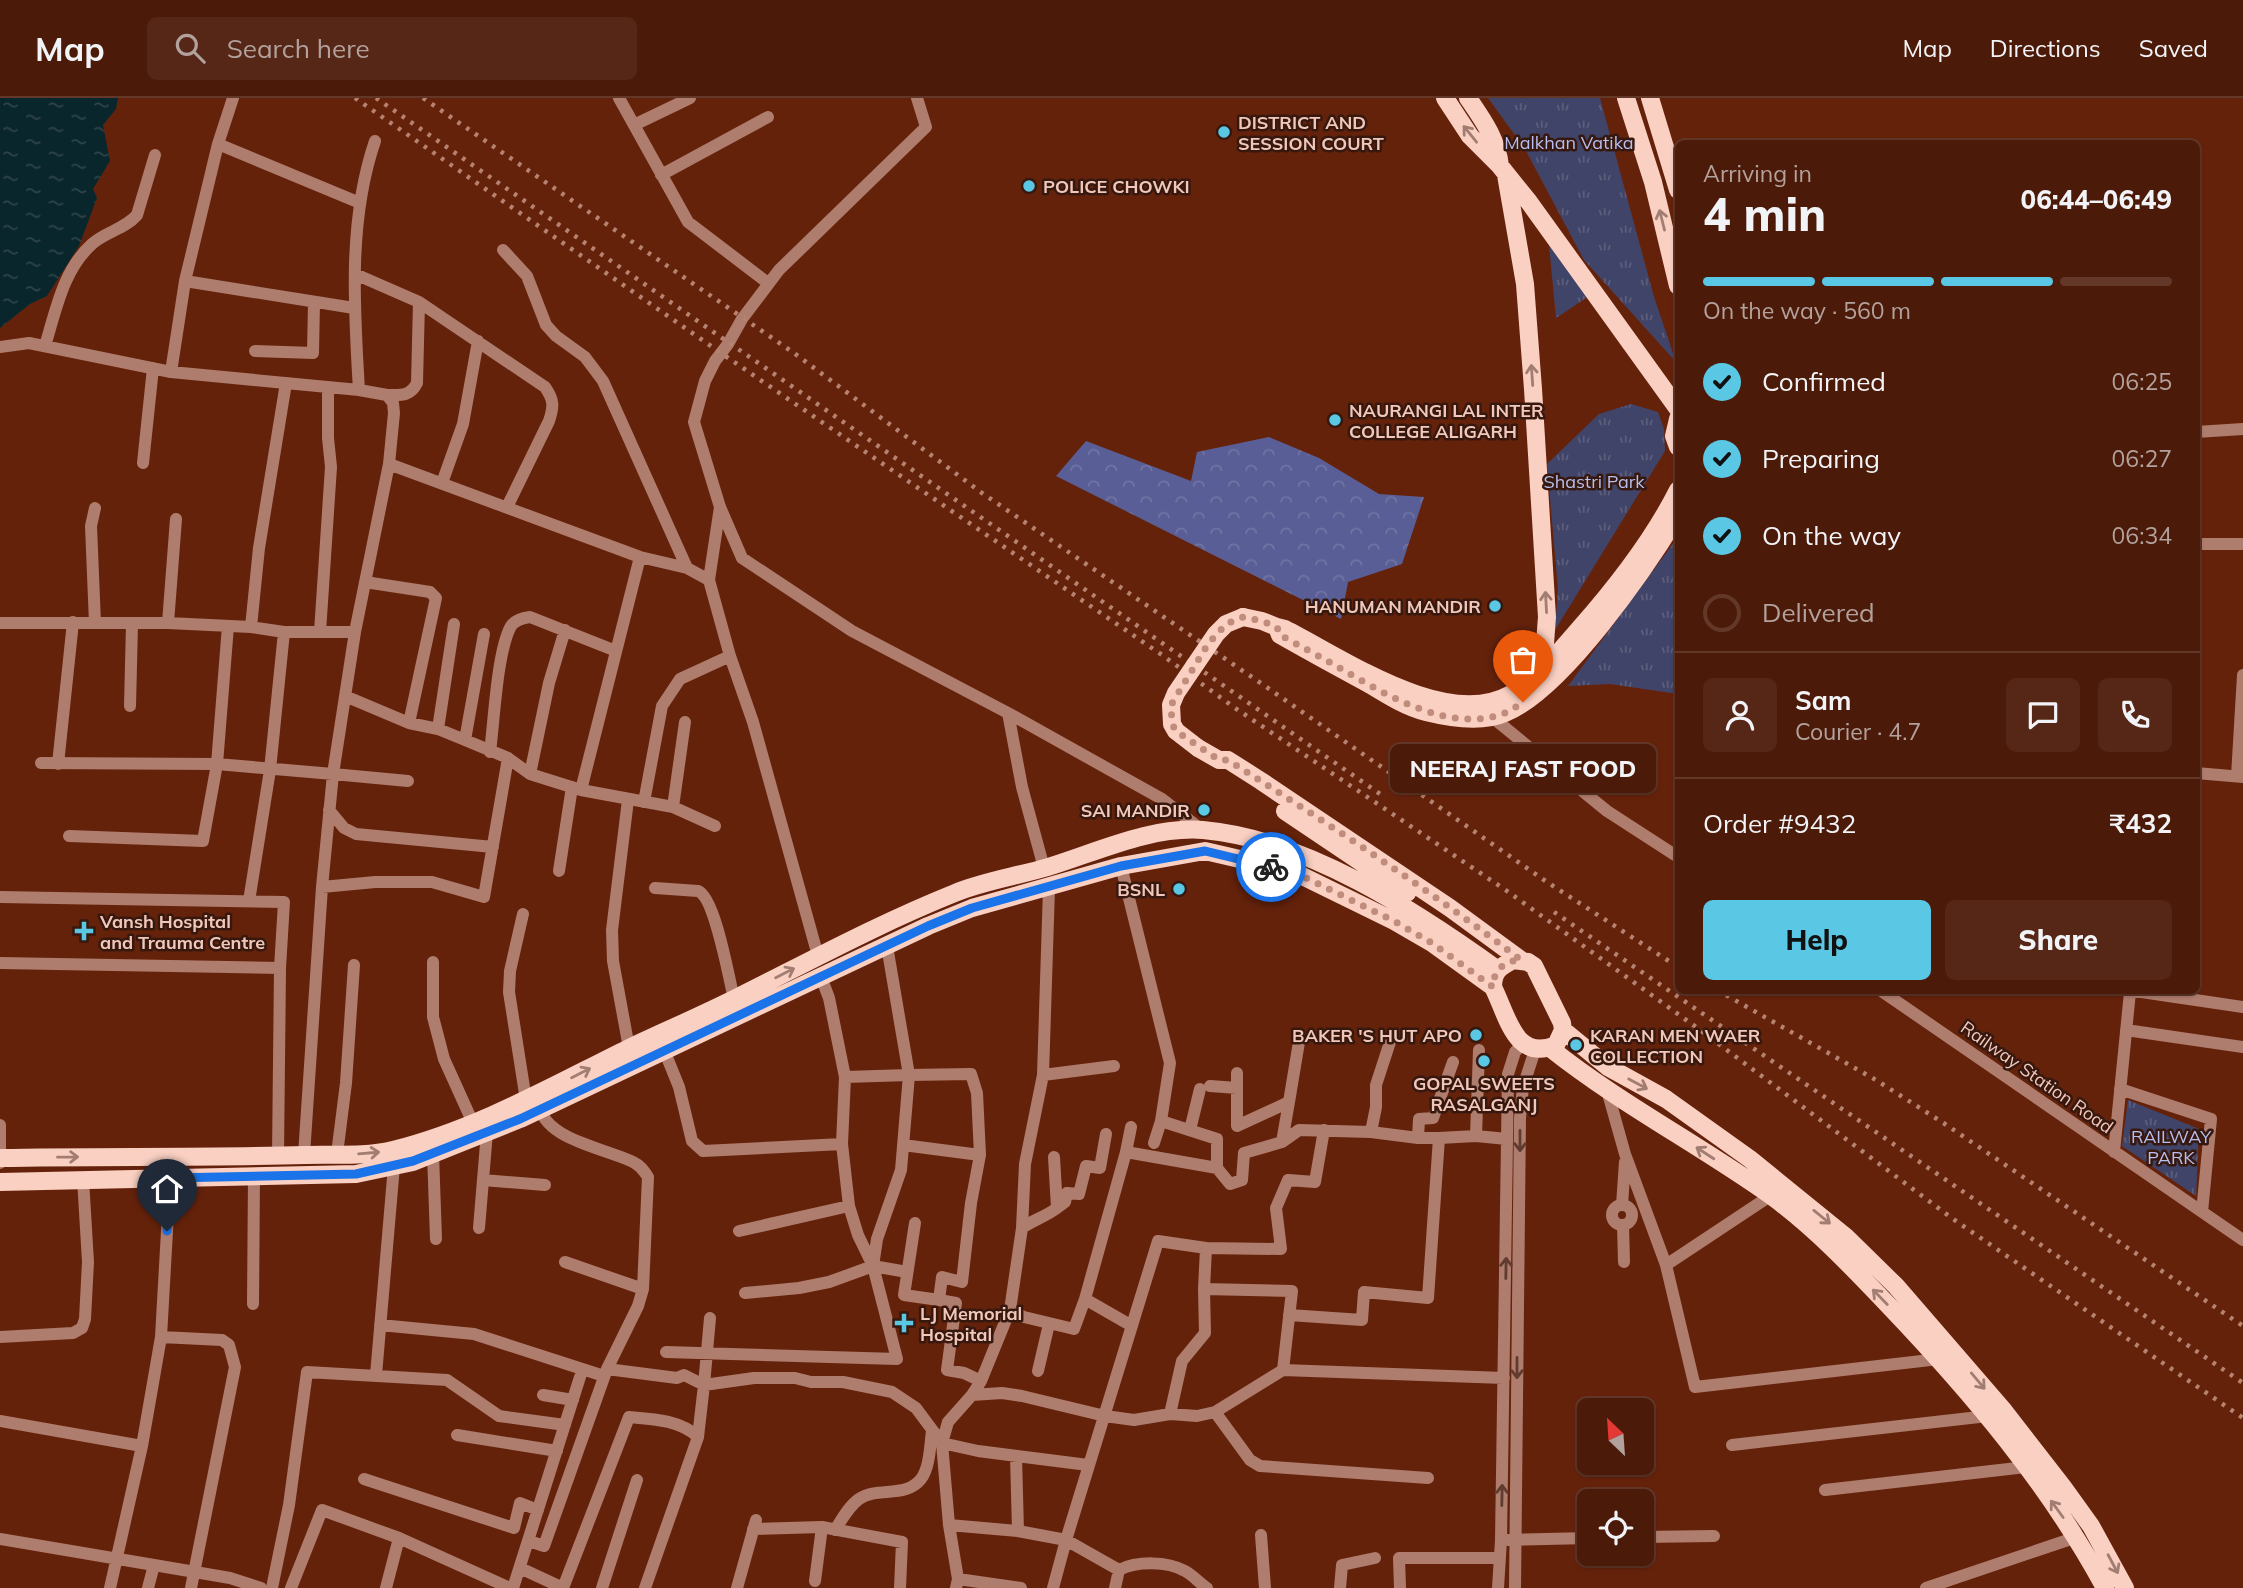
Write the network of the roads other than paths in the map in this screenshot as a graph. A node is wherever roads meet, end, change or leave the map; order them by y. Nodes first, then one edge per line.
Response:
1 (233, 98) edge
2 (619, 98) edge
3 (690, 98) edge
4 (917, 98) edge
5 (1445, 98) edge
6 (1468, 98) edge
7 (1626, 98) edge
8 (1650, 98) edge
9 (768, 117) dead end
10 (634, 125) junction
11 (375, 141) dead end
12 (218, 144) junction
13 (155, 155) dead end
14 (1503, 170) junction
15 (662, 174) junction
16 (1675, 180) edge
17 (360, 203) junction
18 (503, 250) dead end
19 (355, 274) junction
20 (1675, 274) edge
21 (185, 281) junction
22 (768, 283) junction
23 (419, 302) junction
24 (314, 303) junction
25 (354, 309) junction
26 (478, 341) junction
27 (45, 346) junction
28 (0, 347) edge
29 (254, 351) dead end
30 (153, 369) junction
31 (171, 372) junction
32 (286, 383) junction
33 (328, 387) junction
34 (359, 390) junction
35 (387, 395) junction
36 (1675, 405) edge
37 (2243, 429) edge
38 (2200, 432) edge
39 (143, 463) dead end
40 (389, 464) junction
41 (442, 482) junction
42 (1675, 495) edge
43 (507, 507) junction
44 (720, 507) junction
45 (95, 508) dead end
46 (176, 519) dead end
47 (1675, 519) edge
48 (2200, 544) edge
49 (2243, 544) edge
50 (640, 558) junction
51 (687, 568) junction
52 (709, 580) junction
53 (365, 582) junction
54 (73, 622) junction
55 (0, 623) edge
56 (95, 623) junction
57 (168, 623) junction
58 (132, 624) junction
59 (454, 624) dead end
60 (228, 626) junction
61 (251, 627) junction
62 (1277, 627) junction
63 (565, 630) junction
64 (284, 632) junction
65 (320, 632) junction
66 (355, 632) junction
67 (484, 635) dead end
68 (616, 650) junction
69 (730, 656) junction
70 (1543, 670) junction
71 (2243, 675) edge
72 (345, 696) junction
73 (130, 706) dead end
74 (1008, 713) junction
75 (1492, 716) junction
76 (685, 722) dead end
77 (409, 723) junction
78 (438, 729) junction
79 (466, 740) junction
80 (490, 752) junction
81 (508, 758) junction
82 (41, 763) dead end
83 (58, 764) junction
84 (217, 764) junction
85 (270, 770) junction
86 (2200, 773) edge
87 (333, 774) junction
88 (530, 774) junction
89 (2240, 776) edge
90 (408, 781) dead end
91 (577, 788) junction
92 (628, 800) junction
93 (644, 802) junction
94 (673, 807) junction
95 (330, 810) junction
96 (715, 826) dead end
97 (1202, 830) junction
98 (69, 836) dead end
99 (493, 847) junction
100 (1675, 855) edge
101 (1121, 866) junction
102 (1044, 868) junction
103 (559, 871) dead end
104 (322, 887) junction
105 (655, 888) dead end
106 (1049, 888) junction
107 (0, 897) edge
108 (249, 901) junction
109 (523, 914) dead end
110 (887, 946) junction
111 (818, 956) junction
112 (433, 962) dead end
113 (0, 963) edge
114 (354, 965) dead end
115 (280, 968) junction
116 (1505, 970) junction
117 (821, 977) junction
118 (1886, 994) edge
119 (2129, 994) edge
120 (2150, 994) edge
121 (734, 999) junction
122 (2243, 1007) edge
123 (1563, 1030) junction
124 (2126, 1030) junction
125 (1300, 1036) dead end
126 (1391, 1039) dead end
127 (1536, 1047) junction
128 (2243, 1047) edge
129 (629, 1048) junction
130 (1479, 1050) dead end
131 (664, 1051) junction
132 (1453, 1062) dead end
133 (1114, 1066) dead end
134 (1237, 1073) dead end
135 (909, 1075) junction
136 (1044, 1075) junction
137 (845, 1077) junction
138 (1237, 1088) junction
139 (2120, 1089) junction
140 (1607, 1090) junction
141 (1289, 1102) junction
142 (533, 1105) junction
143 (1161, 1121) junction
144 (0, 1125) edge
145 (480, 1127) junction
146 (1130, 1127) dead end
147 (1189, 1130) junction
148 (1324, 1130) junction
149 (1371, 1132) junction
150 (1106, 1134) dead end
151 (1476, 1136) junction
152 (1418, 1138) junction
153 (1439, 1138) junction
154 (1507, 1139) junction
155 (1282, 1142) junction
156 (1154, 1143) dead end
157 (842, 1144) junction
158 (903, 1145) junction
159 (1126, 1152) junction
160 (2114, 1152) junction
161 (433, 1153) junction
162 (337, 1154) junction
163 (1625, 1154) junction
164 (303, 1155) junction
165 (979, 1155) junction
166 (278, 1156) junction
167 (1054, 1157) dead end
168 (1, 1160) edge
169 (394, 1166) junction
170 (1217, 1168) junction
171 (254, 1177) junction
172 (170, 1178) junction
173 (83, 1179) junction
174 (483, 1180) junction
175 (0, 1181) edge
176 (545, 1185) dead end
177 (1770, 1196) junction
178 (849, 1206) junction
179 (1057, 1209) junction
180 (2202, 1212) junction
181 (915, 1223) dead end
182 (480, 1228) dead end
183 (1022, 1228) junction
184 (739, 1231) dead end
185 (436, 1239) dead end
186 (2243, 1240) edge
187 (1206, 1248) junction
188 (565, 1262) dead end
189 (1624, 1262) dead end
190 (1666, 1265) junction
191 (873, 1266) junction
192 (907, 1272) junction
193 (643, 1289) junction
194 (1205, 1289) junction
195 (745, 1293) dead end
196 (1085, 1299) junction
197 (939, 1300) junction
198 (253, 1304) dead end
199 (1010, 1310) junction
200 (1908, 1313) junction
201 (1289, 1315) junction
202 (710, 1318) dead end
203 (1049, 1324) junction
204 (380, 1325) junction
205 (1132, 1326) junction
206 (0, 1337) edge
207 (161, 1337) junction
208 (666, 1352) dead end
209 (706, 1354) junction
210 (1939, 1359) junction
211 (1283, 1370) junction
212 (1038, 1371) dead end
213 (606, 1373) junction
214 (376, 1375) junction
215 (580, 1377) dead end
216 (1504, 1378) junction
217 (981, 1381) junction
218 (704, 1385) junction
219 (543, 1395) dead end
220 (972, 1395) junction
221 (573, 1400) junction
222 (1215, 1412) junction
223 (1170, 1414) junction
224 (1105, 1416) junction
225 (1988, 1416) junction
226 (0, 1420) edge
227 (565, 1425) junction
228 (932, 1431) junction
229 (457, 1435) dead end
230 (698, 1437) junction
231 (942, 1443) junction
232 (1732, 1445) dead end
233 (142, 1446) junction
234 (557, 1451) junction
235 (1016, 1456) junction
236 (1088, 1465) junction
237 (2026, 1467) junction
238 (1429, 1478) dead end
239 (364, 1479) dead end
240 (637, 1480) dead end
241 (1825, 1490) dead end
242 (538, 1510) junction
243 (949, 1525) junction
244 (822, 1527) junction
245 (835, 1530) junction
246 (1018, 1531) junction
247 (1262, 1535) dead end
248 (1714, 1536) dead end
249 (1654, 1537) edge
250 (2077, 1537) junction
251 (398, 1538) junction
252 (1577, 1538) edge
253 (0, 1539) edge
254 (1066, 1539) junction
255 (1515, 1539) junction
256 (1501, 1540) junction
257 (528, 1541) junction
258 (1375, 1558) dead end
259 (1499, 1558) junction
260 (116, 1559) junction
261 (154, 1565) junction
262 (520, 1568) junction
263 (1119, 1570) junction
264 (195, 1573) junction
265 (815, 1581) dead end
266 (228, 1583) edge
267 (957, 1583) edge
268 (110, 1588) edge
269 (148, 1588) edge
270 (191, 1588) edge
271 (261, 1588) edge
272 (272, 1588) edge
273 (291, 1588) edge
274 (386, 1588) edge
275 (511, 1588) edge
276 (563, 1588) edge
277 (602, 1588) edge
278 (645, 1588) edge
279 (737, 1588) edge
280 (900, 1588) edge
281 (1021, 1588) edge
282 (1053, 1588) edge
283 (1115, 1588) edge
284 (1208, 1588) edge
285 (1265, 1588) edge
286 (1340, 1588) edge
287 (1400, 1588) edge
288 (1498, 1588) edge
289 (1515, 1588) edge
290 (1926, 1588) edge
291 (2105, 1588) edge
292 (2125, 1588) edge

1 - 12 street
2 - 10 street
3 - 10 street
4 - 22 street
14 -> 5 main road
6 - 14 main road
20 -> 7 main road
8 - 16 main road
9 - 15 street
10 - 15 street
11 - 17 street
12 - 17 street
12 - 21 street
13 - 27 street
14 - 36 main road
70 -> 14 main road
15 - 22 street
17 - 19 street
18 - 51 street
19 - 23 street
19 - 25 street
21 - 24 street
21 - 31 street
22 - 44 street
23 - 26 street
23 - 35 street
24 - 25 street
24 - 29 street
25 - 34 street
26 - 41 street
26 - 43 street
27 - 28 street
27 - 30 street
30 - 31 street
30 - 39 street
31 - 32 street
32 - 33 street
32 - 61 street
33 - 34 street
33 - 65 street
34 - 35 street
35 - 40 street
37 - 38 street
40 - 41 street
40 - 53 street
41 - 43 street
42 - 70 main road
43 - 50 street
44 - 52 street
44 - 74 street
45 - 56 street
46 - 57 street
47 - 75 main road
48 - 49 street
50 - 51 street
50 - 68 street
51 - 52 street
52 - 69 street
53 - 66 street
53 - 77 street
54 - 55 street
54 - 56 street
54 - 83 street
56 - 58 street
57 - 58 street
57 - 60 street
58 - 73 street
59 - 78 street
60 - 61 street
60 - 84 street
61 - 64 street
62 - 70 main road
62 - 75 main road
62 - 116 main road, bridge
63 - 68 street
63 - 80 street
63 - 88 street
64 - 65 street
64 - 85 street
65 - 66 street
66 - 72 street
67 - 79 street
68 - 91 street
69 - 93 street
69 - 111 street
71 - 89 street
72 - 77 street
72 - 87 street
74 - 97 street
74 - 102 street
75 - 100 street
76 - 94 street
77 - 78 street
78 - 79 street
79 - 80 street
80 - 81 street
81 - 88 street
81 - 99 street
82 - 83 street
83 - 84 street
84 - 85 street
84 - 98 street
85 - 87 street
85 - 108 street
86 - 89 street
87 - 90 street
87 - 95 street
88 - 91 street
91 - 92 street
91 - 103 street
92 - 93 street
92 - 129 street
93 - 94 street
94 - 96 street
95 - 99 street
95 - 104 street
97 - 102 main road
97 - 116 main road
99 - 104 street
101 - 106 main road
101 - 116 main road
101 - 143 street
102 - 111 main road
104 - 164 street
105 - 121 street
106 - 110 main road
106 - 136 street
107 - 108 street
108 - 115 street
109 - 142 street
110 - 117 main road
110 - 135 street
121 -> 111 main road
112 - 145 street
113 - 115 street
114 - 162 street
115 - 166 street
116 - 123 main road
116 - 127 main road
117 - 131 main road
117 - 137 street
118 - 160 street, Railway Station Road
119 - 124 street
120 - 122 street
121 - 129 main road
123 - 127 main road
123 -> 200 main road
124 - 128 street
124 - 139 street
125 - 141 street
126 - 149 street
127 - 140 main road
127 - 154 street
127 -> 255 street
142 -> 129 main road
130 - 151 street
131 - 142 main road
131 - 157 street
132 - 152 street
133 - 136 street
134 - 138 street
135 - 137 street
135 - 158 street
135 - 165 street
136 - 183 street
137 - 157 street
138 - 141 street
138 - 147 street
139 - 160 street
139 - 180 street
140 - 163 street
177 -> 140 main road
141 - 155 street
142 - 145 main road
142 - 193 street
143 - 147 street
143 - 156 street
144 - 168 street
145 - 161 main road
162 -> 145 main road
145 - 174 street
146 - 159 street
147 - 170 street
148 - 149 street
148 - 155 street
148 - 187 street
149 - 152 street
150 - 179 street
151 - 153 street
151 - 154 street
152 - 153 street
153 - 201 street
216 -> 154 street
155 - 170 street
157 - 178 street
158 - 165 street
158 - 191 street
159 - 170 street
159 - 196 street
160 - 180 street, Railway Station Road
161 - 169 main road
161 - 185 street
162 - 164 main road
163 - 189 street
163 - 190 street
164 - 166 main road
165 - 197 street
168 -> 166 main road
167 - 179 street
169 - 171 main road
169 - 204 street
171 - 172 main road
171 - 198 street
172 - 173 main road
172 - 207 street
173 - 175 main road
173 - 206 street
174 - 176 street
174 - 182 street
177 - 190 street
200 -> 177 main road
178 - 184 street
178 - 191 street
179 - 183 street
180 - 186 street, Railway Station Road
181 - 192 street
183 - 199 street
187 - 194 street
187 - 205 street
188 - 193 street
190 - 210 street
191 - 192 street
191 - 195 street
191 - 209 street
192 - 197 street
193 - 213 street
194 - 201 street
194 - 223 street
196 - 203 street
196 - 205 street
197 - 217 street
199 - 203 street
199 - 217 street
200 - 210 main road
200 -> 292 main road
201 - 211 street
202 - 209 street
203 - 212 street
204 - 213 street
204 - 214 street
205 - 224 street
207 - 233 street
207 - 264 street
208 - 209 street
209 - 218 street
210 - 225 main road
211 - 216 street
211 - 222 street
213 - 218 street
213 - 257 street
214 - 227 street
214 - 272 street
215 - 221 street
256 -> 216 street
217 - 220 street
218 - 228 street
218 - 230 street
219 - 221 street
220 - 224 street
220 - 231 street
221 - 227 street
222 - 223 street
222 - 238 street
223 - 224 street
224 - 236 street
225 - 232 street
225 - 237 main road
226 - 233 street
227 - 234 street
228 - 231 street
228 - 245 street
229 - 234 street
230 - 276 street
230 - 278 street
231 - 235 street
231 - 243 street
233 - 260 street
234 - 242 street
235 - 236 street
235 - 246 street
236 - 254 street
237 - 241 street
250 -> 237 main road
239 - 242 street
240 - 277 street
242 - 257 street
243 - 246 street
243 - 267 street
244 - 245 street
244 - 265 street
244 - 279 street
245 - 280 street
246 - 254 street
247 - 285 street
248 - 249 street
250 - 290 street
250 - 291 main road
251 - 273 street
251 - 274 street
251 - 275 street
252 - 255 street
253 - 260 street
254 - 263 street
254 - 282 street
255 - 256 street
255 - 289 street
256 - 259 street
257 - 262 street
258 - 286 street
259 - 287 street
259 - 288 street
260 - 261 street
260 - 268 street
261 - 264 street
261 - 269 street
262 - 275 street
262 - 276 street
263 - 283 street
263 - 284 street
264 - 266 street
264 - 270 street
266 - 271 street
267 - 281 street

